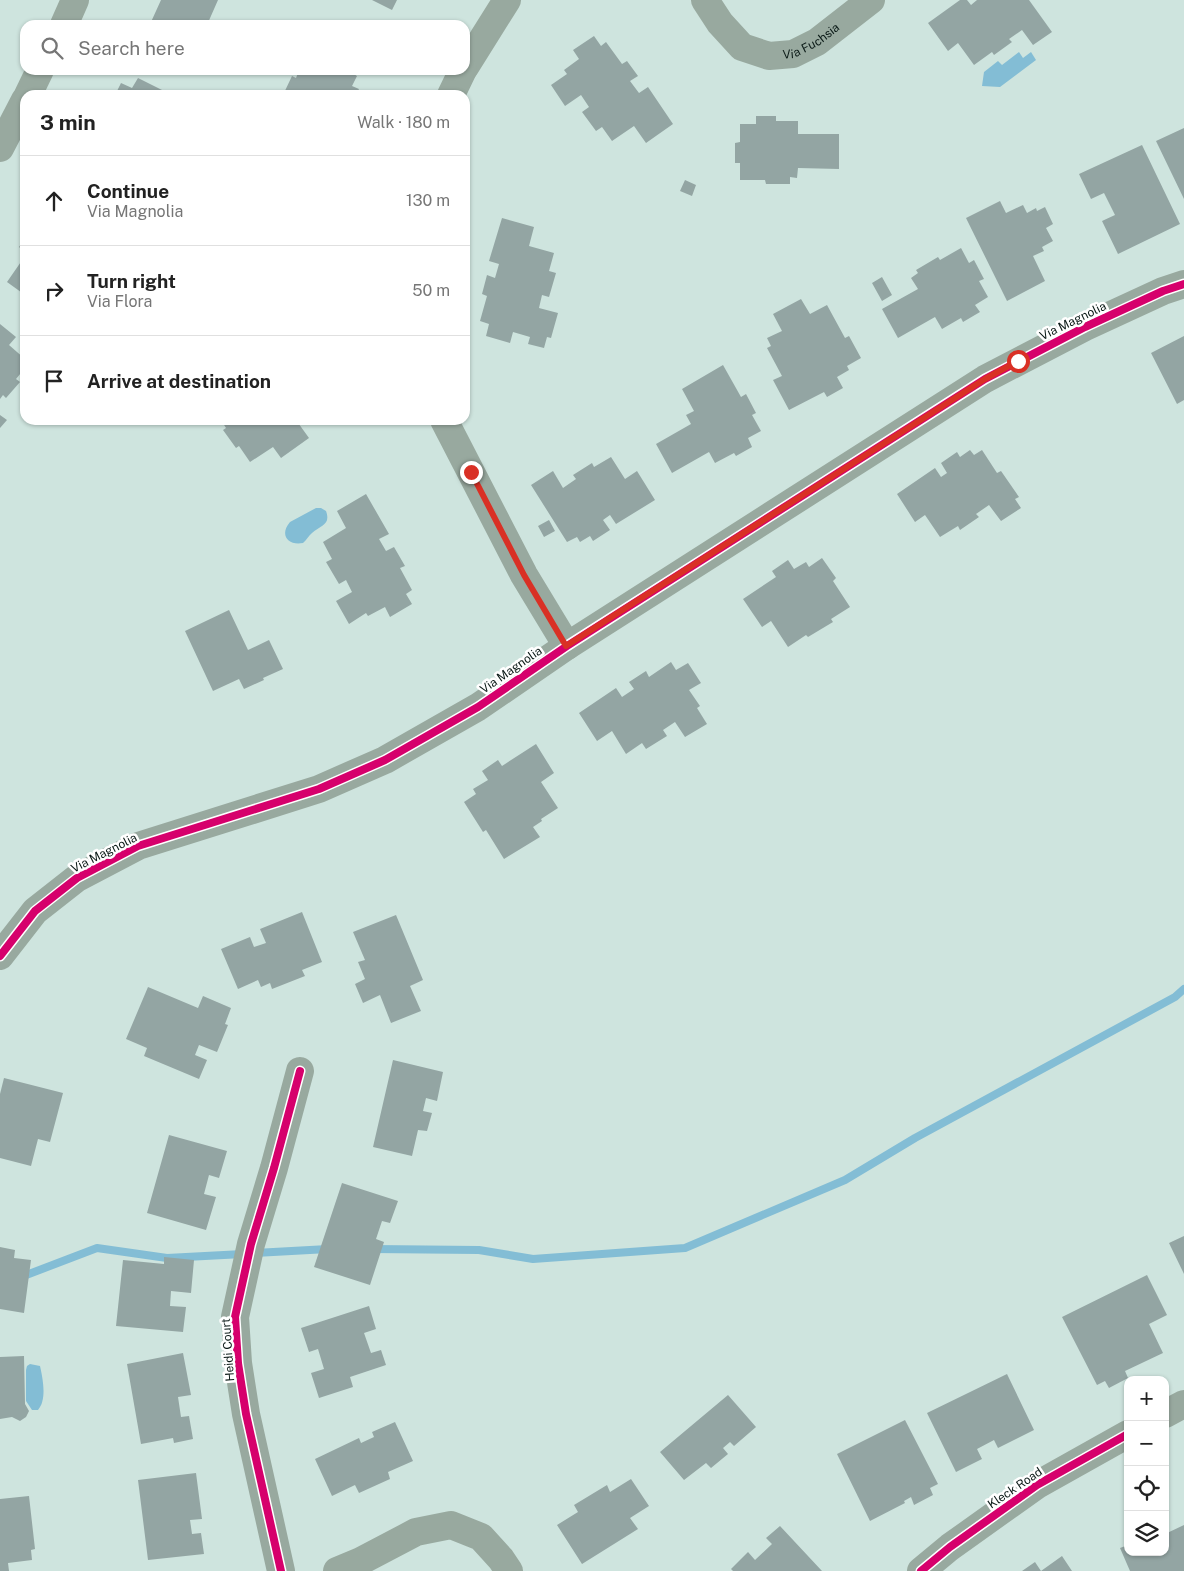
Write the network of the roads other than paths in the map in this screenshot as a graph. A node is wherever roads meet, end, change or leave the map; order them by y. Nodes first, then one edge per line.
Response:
1 (75, 0) edge
2 (507, 0) edge
3 (705, 0) edge
4 (871, 0) edge
5 (66, 20) edge
6 (470, 59) edge
7 (38, 75) edge
8 (461, 75) edge
9 (30, 90) edge
10 (454, 90) edge
11 (20, 110) edge
12 (0, 148) edge
13 (1184, 284) edge
14 (447, 425) edge
15 (566, 646) junction
16 (0, 956) edge
17 (300, 1071) dead end
18 (1184, 1404) edge
19 (1169, 1412) edge
20 (1124, 1436) edge
21 (281, 1571) edge
22 (338, 1571) edge
23 (509, 1571) edge
24 (921, 1571) edge

1 - 5 street
2 - 6 street
3 - 4 street, Via Fuchsia
7 - 9 street
8 - 10 street
11 - 12 street
13 - 15 street, Via Magnolia
14 - 15 street
15 - 16 street, Via Magnolia
17 - 21 street, Heidi Court
18 - 19 street
20 - 24 street, Kleck Road
22 - 23 street

